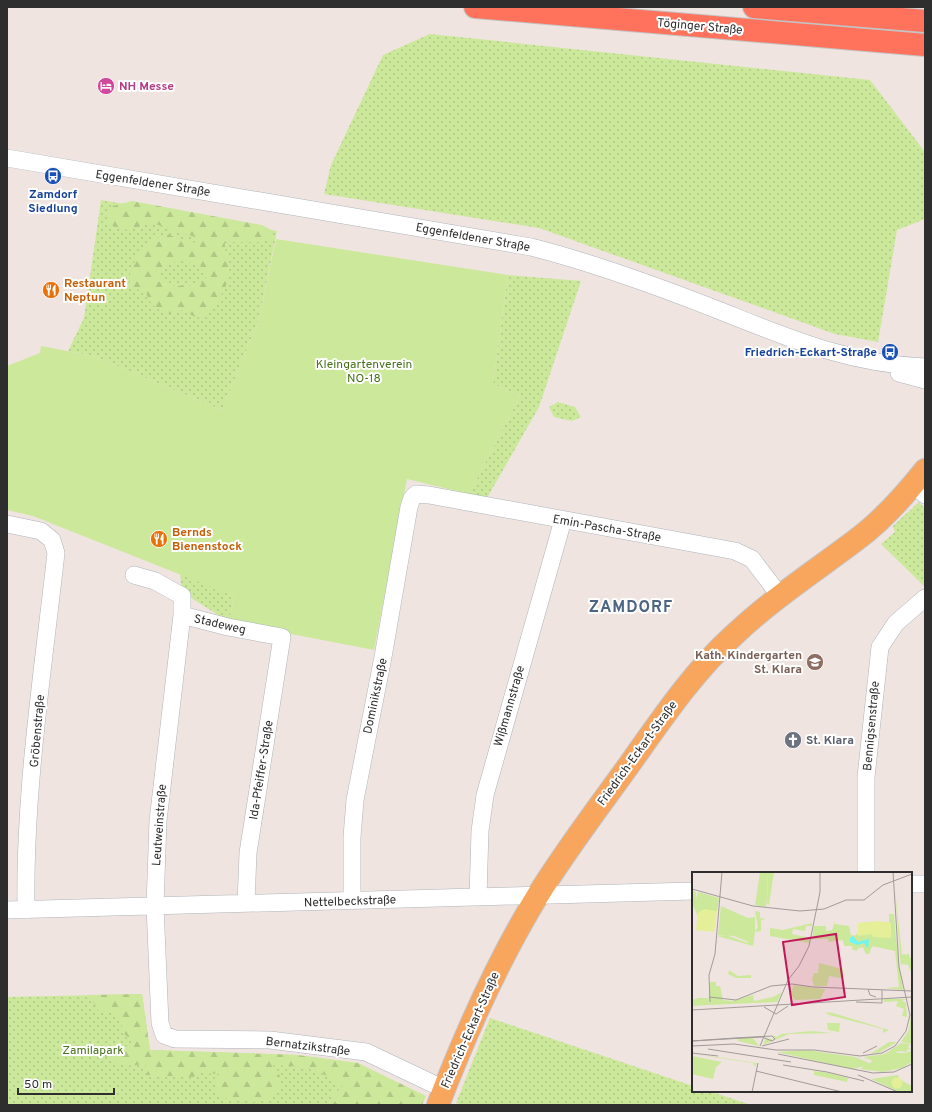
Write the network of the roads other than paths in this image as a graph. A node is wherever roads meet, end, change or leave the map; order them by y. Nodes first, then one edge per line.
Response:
1 (475, 7) edge
2 (754, 7) edge
3 (925, 21) edge
4 (925, 45) edge
5 (8, 161) edge
6 (866, 361) junction
7 (925, 367) edge
8 (925, 380) edge
9 (921, 483) edge
10 (416, 494) joint
11 (563, 520) junction
12 (7, 524) edge
13 (134, 574) dead end
14 (780, 596) junction
15 (925, 598) edge
16 (182, 615) junction
17 (282, 637) joint
18 (866, 872) edge
19 (912, 884) edge
20 (925, 884) edge
21 (692, 891) edge
22 (538, 895) junction
23 (478, 896) junction
24 (352, 901) junction
25 (246, 903) junction
26 (155, 906) junction
27 (7, 910) edge
28 (26, 910) junction
29 (164, 1035) joint
30 (441, 1097) edge

1 - 4 highway, Töginger Straße
2 - 3 highway
5 - 6 street, Eggenfeldener Straße
6 - 7 street, Eggenfeldener Straße
6 - 8 street
9 - 14 main road, Friedrich-Eckart-Straße
10 - 11 street, Emin-Pascha-Straße
10 - 24 street, Dominikstraße
11 - 14 street, Emin-Pascha-Straße
11 - 23 street, Wißmannstraße
12 - 28 street, Gröbenstraße
13 - 16 street, Stadeweg
14 - 22 main road, Friedrich-Eckart-Straße
15 - 18 street, Bennigsenstraße
16 - 17 street, Stadeweg
16 - 26 street, Leutweinstraße
17 - 25 street, Ida-Pfeiffer-Straße
19 - 20 street
21 - 22 street, Nettelbeckstraße
22 - 23 street, Nettelbeckstraße
22 - 30 main road, Friedrich-Eckart-Straße
23 - 24 street, Nettelbeckstraße
24 - 25 street, Nettelbeckstraße
25 - 26 street, Nettelbeckstraße
26 - 28 street, Nettelbeckstraße
26 - 29 street, Leutweinstraße
27 - 28 street, Nettelbeckstraße
29 - 30 street, Bernatzikstraße

